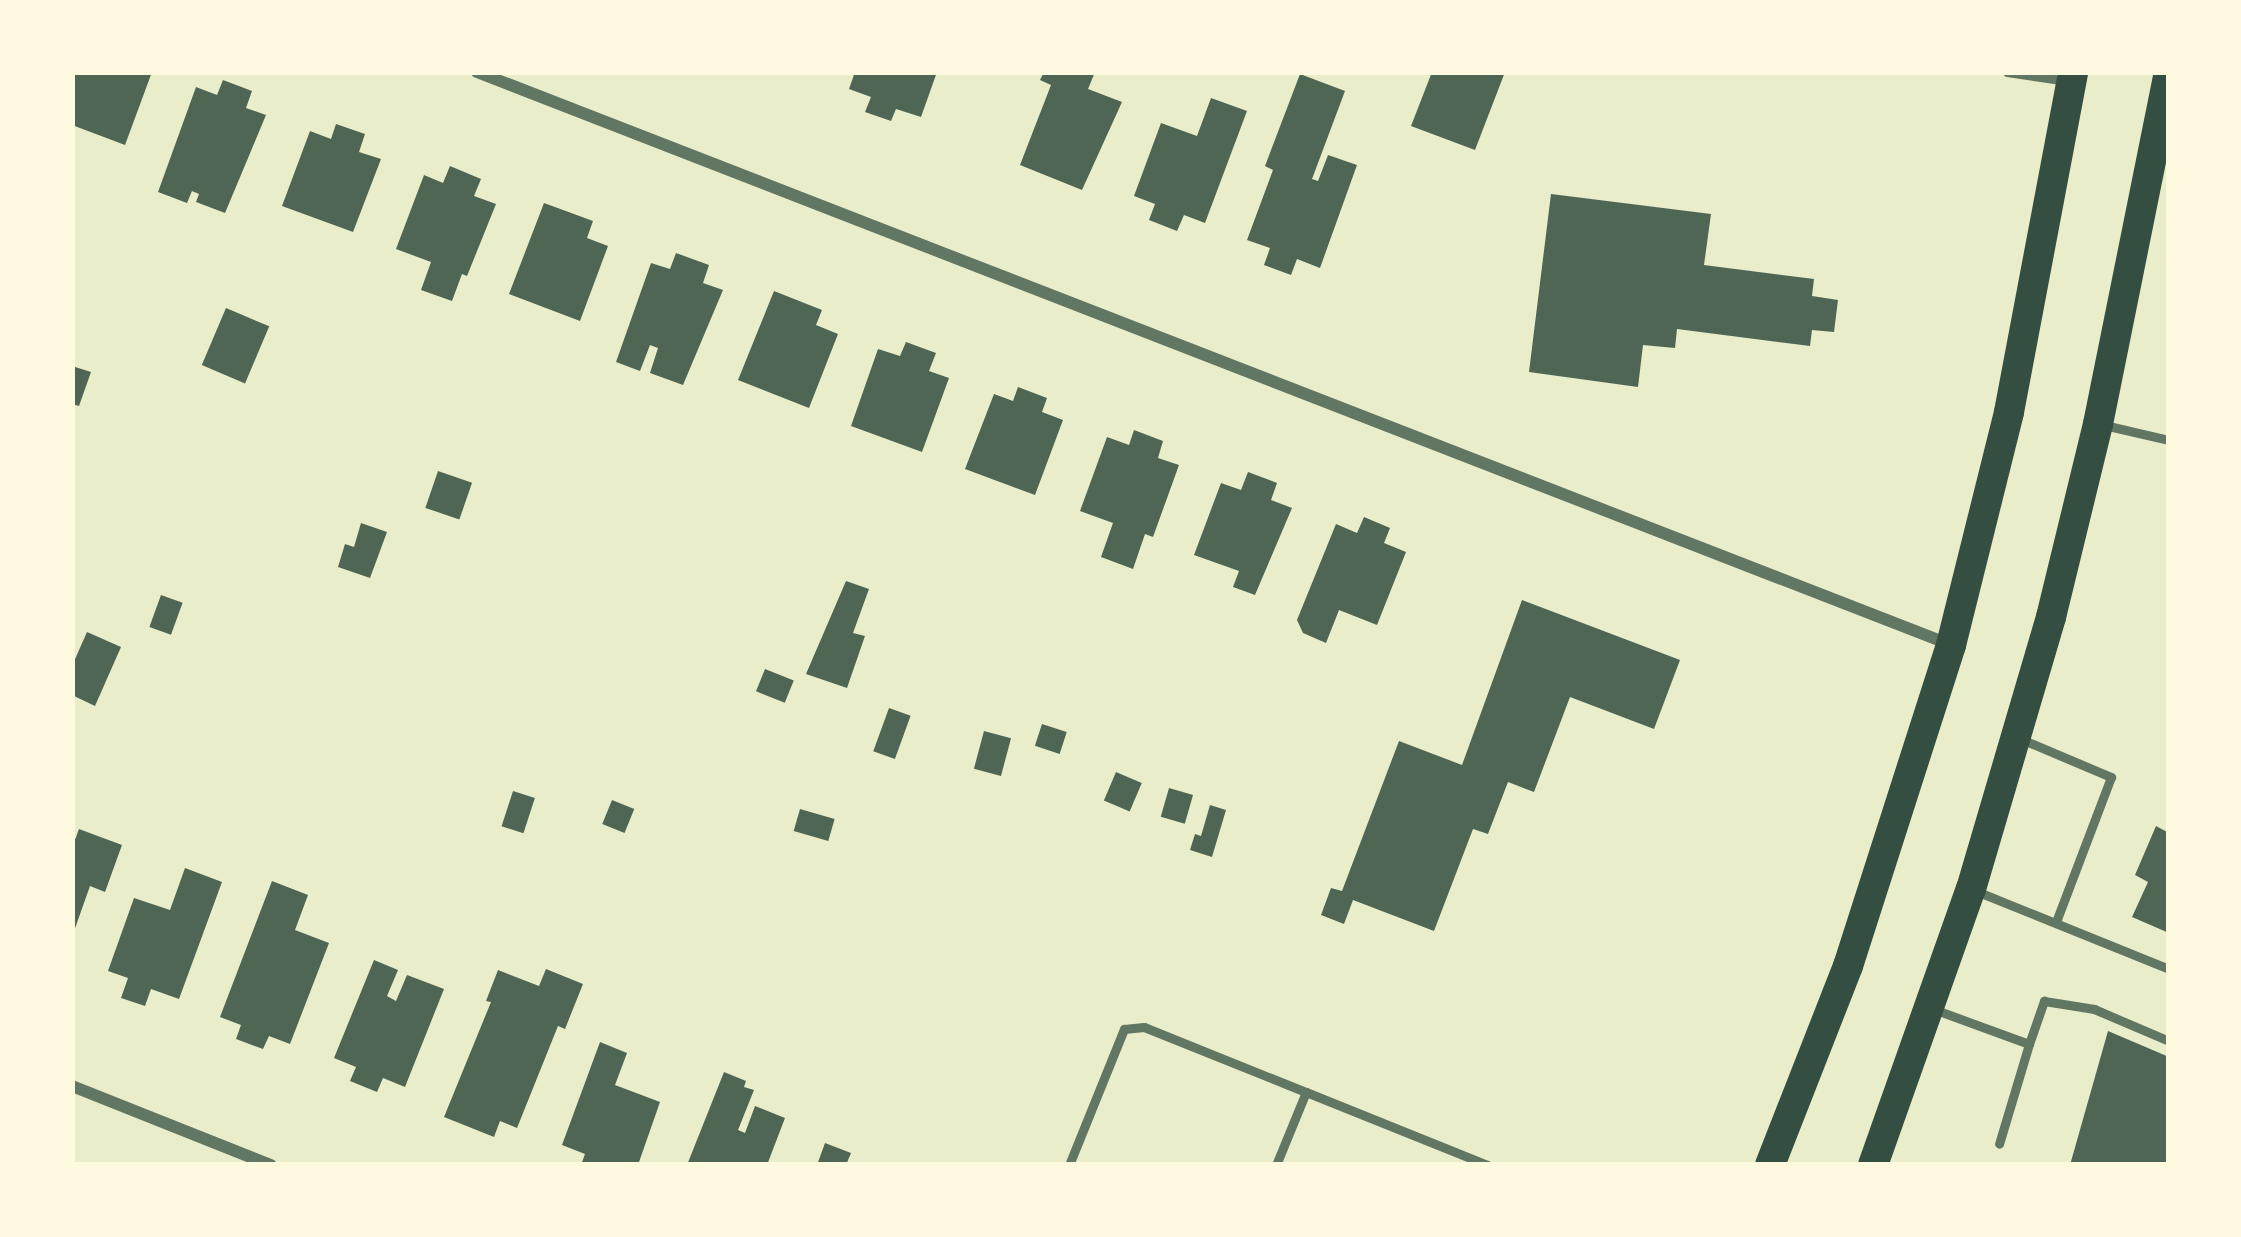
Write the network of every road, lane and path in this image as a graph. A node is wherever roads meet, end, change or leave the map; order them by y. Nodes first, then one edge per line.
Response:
1 (477, 72) edge
2 (2007, 72) edge
3 (2169, 72) edge
4 (2072, 77) edge
5 (2098, 424) junction
6 (2169, 440) edge
7 (1951, 645) junction
8 (2017, 738) junction
9 (1971, 889) junction
10 (2056, 922) junction
11 (2169, 969) edge
12 (1931, 1008) junction
13 (2169, 1041) edge
14 (2029, 1044) junction
15 (72, 1086) edge
16 (1306, 1092) junction
17 (1999, 1144) dead end
18 (271, 1165) edge
19 (1069, 1165) edge
20 (1276, 1165) edge
21 (1488, 1165) edge
22 (1770, 1165) edge
23 (1873, 1165) edge

1 - 7 street
2 - 4 lane
3 - 5 main road
4 - 7 main road
5 - 6 lane
5 - 8 main road
7 - 22 main road
8 - 9 main road
8 - 10 lane
9 - 10 lane
9 - 12 main road
10 - 11 lane
12 - 14 lane
12 - 23 main road
13 - 14 lane
14 - 17 lane
15 - 18 street
16 - 19 lane
16 - 20 lane
16 - 21 lane

